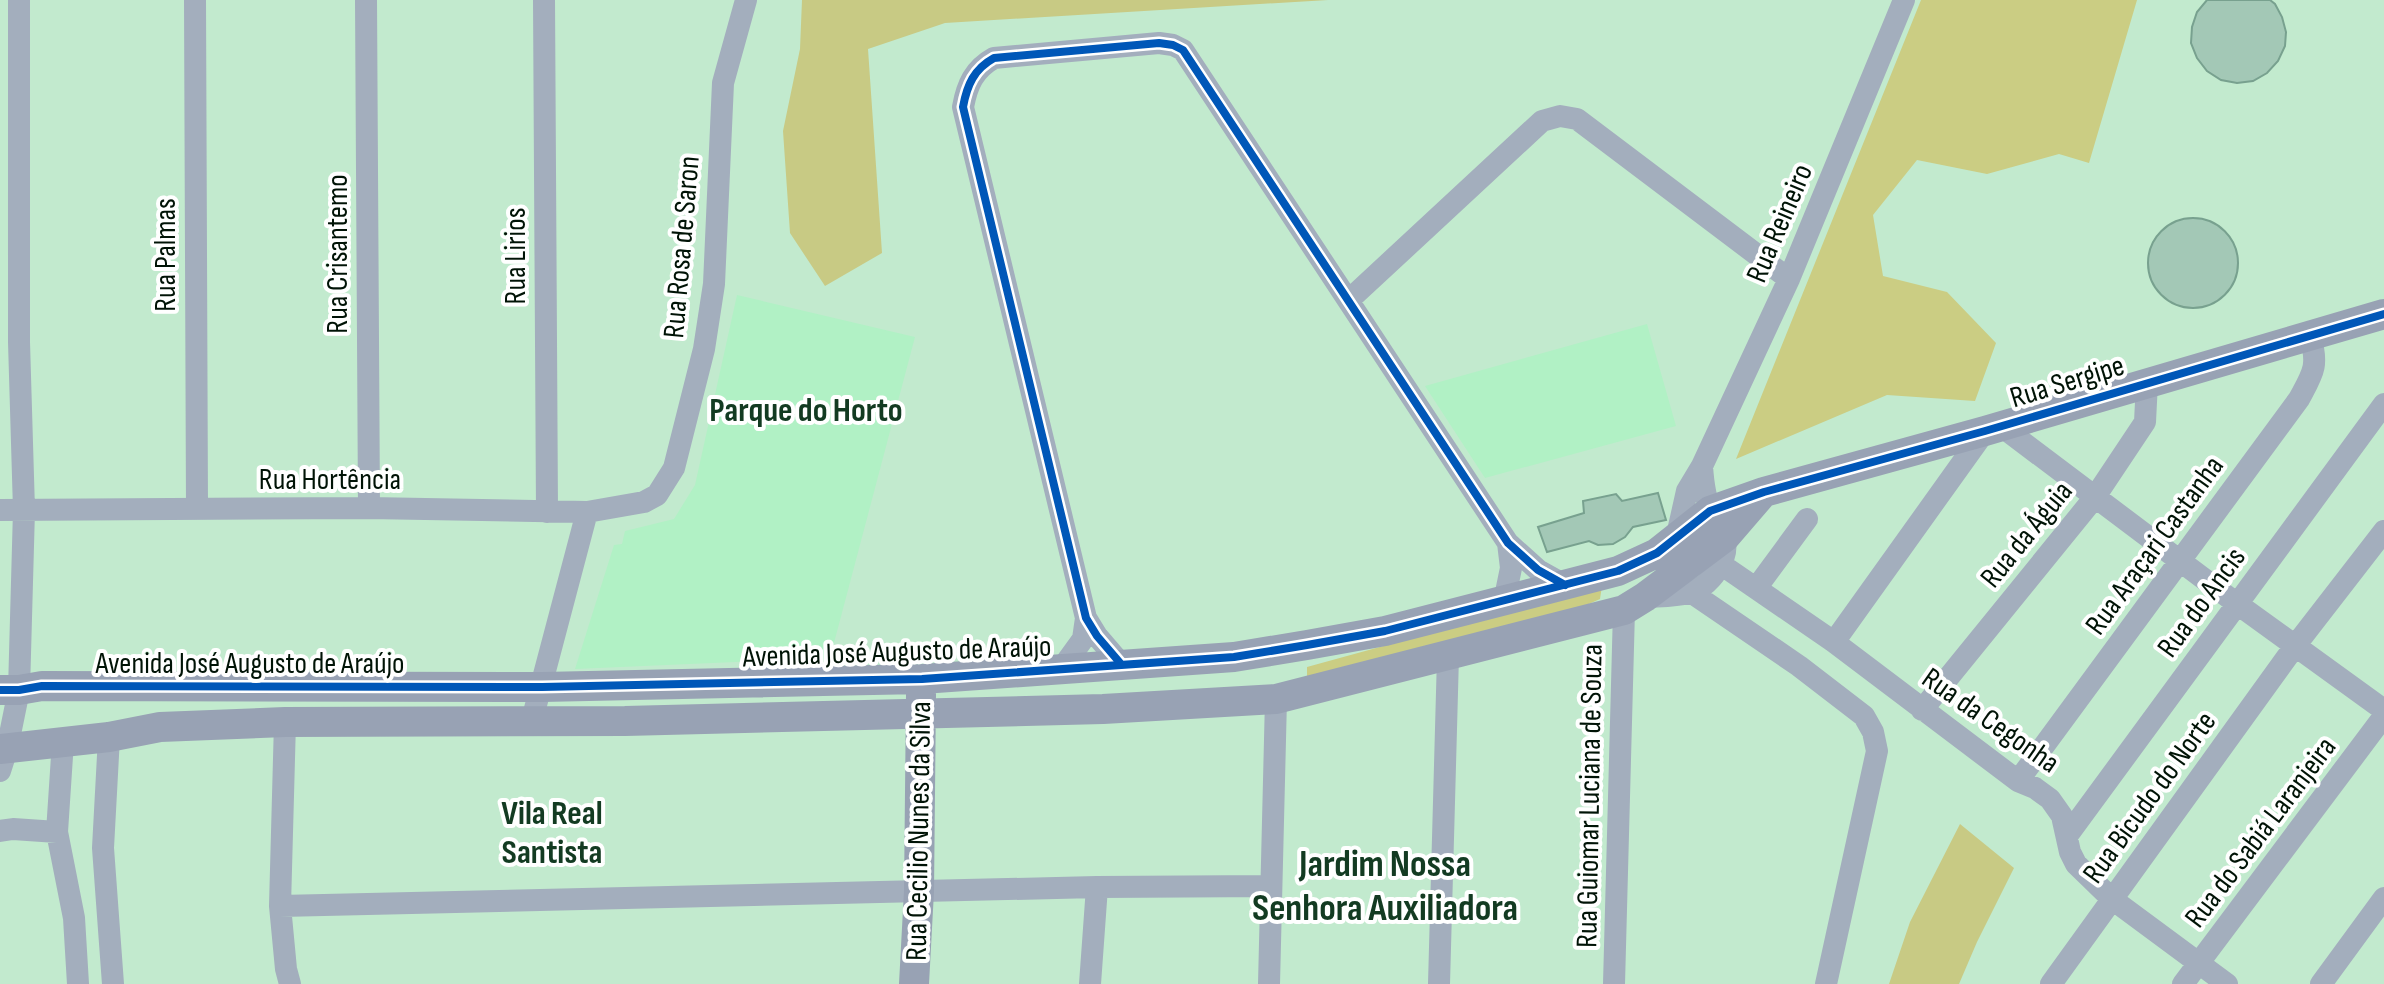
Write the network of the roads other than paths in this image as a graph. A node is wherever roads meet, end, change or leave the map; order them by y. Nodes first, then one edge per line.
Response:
1 (19, 0) edge
2 (195, 0) edge
3 (366, 0) edge
4 (544, 0) edge
5 (746, 0) edge
6 (1904, 0) edge
7 (1789, 279) junction
8 (1349, 300) junction
9 (2383, 315) edge
10 (2310, 336) junction
11 (10, 342) edge
12 (2147, 382) junction
13 (2384, 404) edge
14 (1993, 429) junction
15 (1702, 466) junction
16 (1764, 492) joint
17 (657, 495) joint
18 (2095, 497) junction
19 (369, 508) junction
20 (197, 509) junction
21 (0, 510) edge
22 (24, 510) junction
23 (547, 512) junction
24 (587, 512) junction
25 (1807, 519) dead end
26 (2384, 531) edge
27 (1719, 537) junction
28 (1676, 540) junction
29 (1508, 543) junction
30 (2180, 560) junction
31 (1565, 585) junction
32 (1757, 587) junction
33 (1692, 593) junction
34 (1504, 602) junction
35 (1634, 603) junction
36 (2236, 603) junction
37 (1086, 618) junction
38 (1834, 642) junction
39 (2295, 646) junction
40 (1448, 656) junction
41 (1121, 664) junction
42 (1062, 668) junction
43 (542, 687) junction
44 (9, 690) edge
45 (921, 693) junction
46 (1276, 699) junction
47 (1922, 710) junction
48 (2384, 710) edge
49 (2384, 716) edge
50 (532, 720) junction
51 (285, 722) junction
52 (109, 737) junction
53 (63, 741) junction
54 (2, 756) edge
55 (2018, 781) junction
56 (0, 831) edge
57 (57, 832) junction
58 (2067, 836) junction
59 (1271, 886) junction
60 (1097, 887) junction
61 (919, 891) junction
62 (2384, 898) edge
63 (2112, 899) junction
64 (280, 906) junction
65 (2198, 964) junction
66 (78, 984) edge
67 (113, 984) edge
68 (290, 984) edge
69 (914, 984) edge
70 (1090, 984) edge
71 (1269, 984) edge
72 (1439, 984) edge
73 (1614, 984) edge
74 (1826, 984) edge
75 (2051, 984) edge
76 (2183, 984) edge
77 (2227, 984) edge
78 (2321, 984) edge

1 - 11 street
2 - 20 street, Rua Palmas
3 - 19 street, Rua Crisantemo
4 - 23 street, Rua Lirios
5 - 17 street, Rua Rosa de Saron
6 - 7 street, Rua Reineiro
7 - 8 street
7 - 15 street, Rua Reineiro
8 - 29 street
8 - 37 street
9 - 10 street, Rua Sergipe
10 - 12 street, Rua Sergipe
10 - 30 street, Rua Araçari Castanha
11 - 22 street
12 - 14 street, Rua Sergipe
12 - 18 street, Rua da Águia
13 - 36 street, Rua do Ancis
14 - 16 street, Rua Sergipe
14 - 18 street
14 - 38 street
15 - 27 street
15 - 28 street, Rua Reineiro
16 - 27 street, Avenida José Augusto de Araújo
17 - 24 street, Rua Hortência
18 - 30 street
18 - 47 street, Rua da Águia
19 - 20 street, Rua Hortência
19 - 23 street, Rua Hortência
20 - 22 street, Rua Hortência
21 - 22 street, Rua Hortência
22 - 44 street
23 - 24 street, Rua Hortência
24 - 43 street
25 - 32 street
26 - 39 street, Rua Bicudo do Norte
27 - 28 street, Avenida José Augusto de Araújo
27 - 32 street, Rua da Cegonha
27 - 33 street
27 - 35 street, Avenida José Augusto de Araújo
28 - 31 street, Avenida José Augusto de Araújo
29 - 31 street
29 - 34 street
30 - 36 street
30 - 55 street, Rua Araçari Castanha
31 - 34 street, Avenida José Augusto de Araújo
32 - 38 street, Rua da Cegonha
33 - 35 street
33 - 74 street
34 - 41 street, Avenida José Augusto de Araújo
35 - 40 street, Avenida José Augusto de Araújo
35 - 73 street, Rua Guiomar Luciana de Souza
36 - 39 street
36 - 58 street, Rua do Ancis
37 - 41 street
37 - 42 street
38 - 47 street, Rua da Cegonha
39 - 48 street
39 - 63 street, Rua Bicudo do Norte
40 - 46 street, Avenida José Augusto de Araújo
40 - 72 street
41 - 42 street, Avenida José Augusto de Araújo
42 - 45 street, Avenida José Augusto de Araújo
43 - 44 street, Avenida José Augusto de Araújo
43 - 45 street, Avenida José Augusto de Araújo
43 - 50 street
44 - 54 street
45 - 46 street, Avenida José Augusto de Araújo
45 - 50 street, Avenida José Augusto de Araújo
45 - 61 street, Rua Cecilio Nunes da Silva
46 - 59 street
47 - 55 street, Rua da Cegonha
49 - 65 street, Rua do Sabiá Laranjeira
50 - 51 street, Avenida José Augusto de Araújo
51 - 52 street, Avenida José Augusto de Araújo
51 - 64 street
52 - 53 street, Avenida José Augusto de Araújo
52 - 67 street
53 - 54 street, Avenida José Augusto de Araújo
53 - 57 street
55 - 58 street, Rua da Cegonha
56 - 57 street
57 - 66 street
58 - 63 street, Rua da Cegonha
59 - 60 street
59 - 71 street
60 - 61 street
60 - 70 street
61 - 64 street
61 - 69 street, Rua Cecilio Nunes da Silva
62 - 78 street
63 - 65 street, Rua da Cegonha
63 - 75 street, Rua Bicudo do Norte
64 - 68 street
65 - 76 street, Rua do Sabiá Laranjeira
65 - 77 street, Rua da Cegonha

